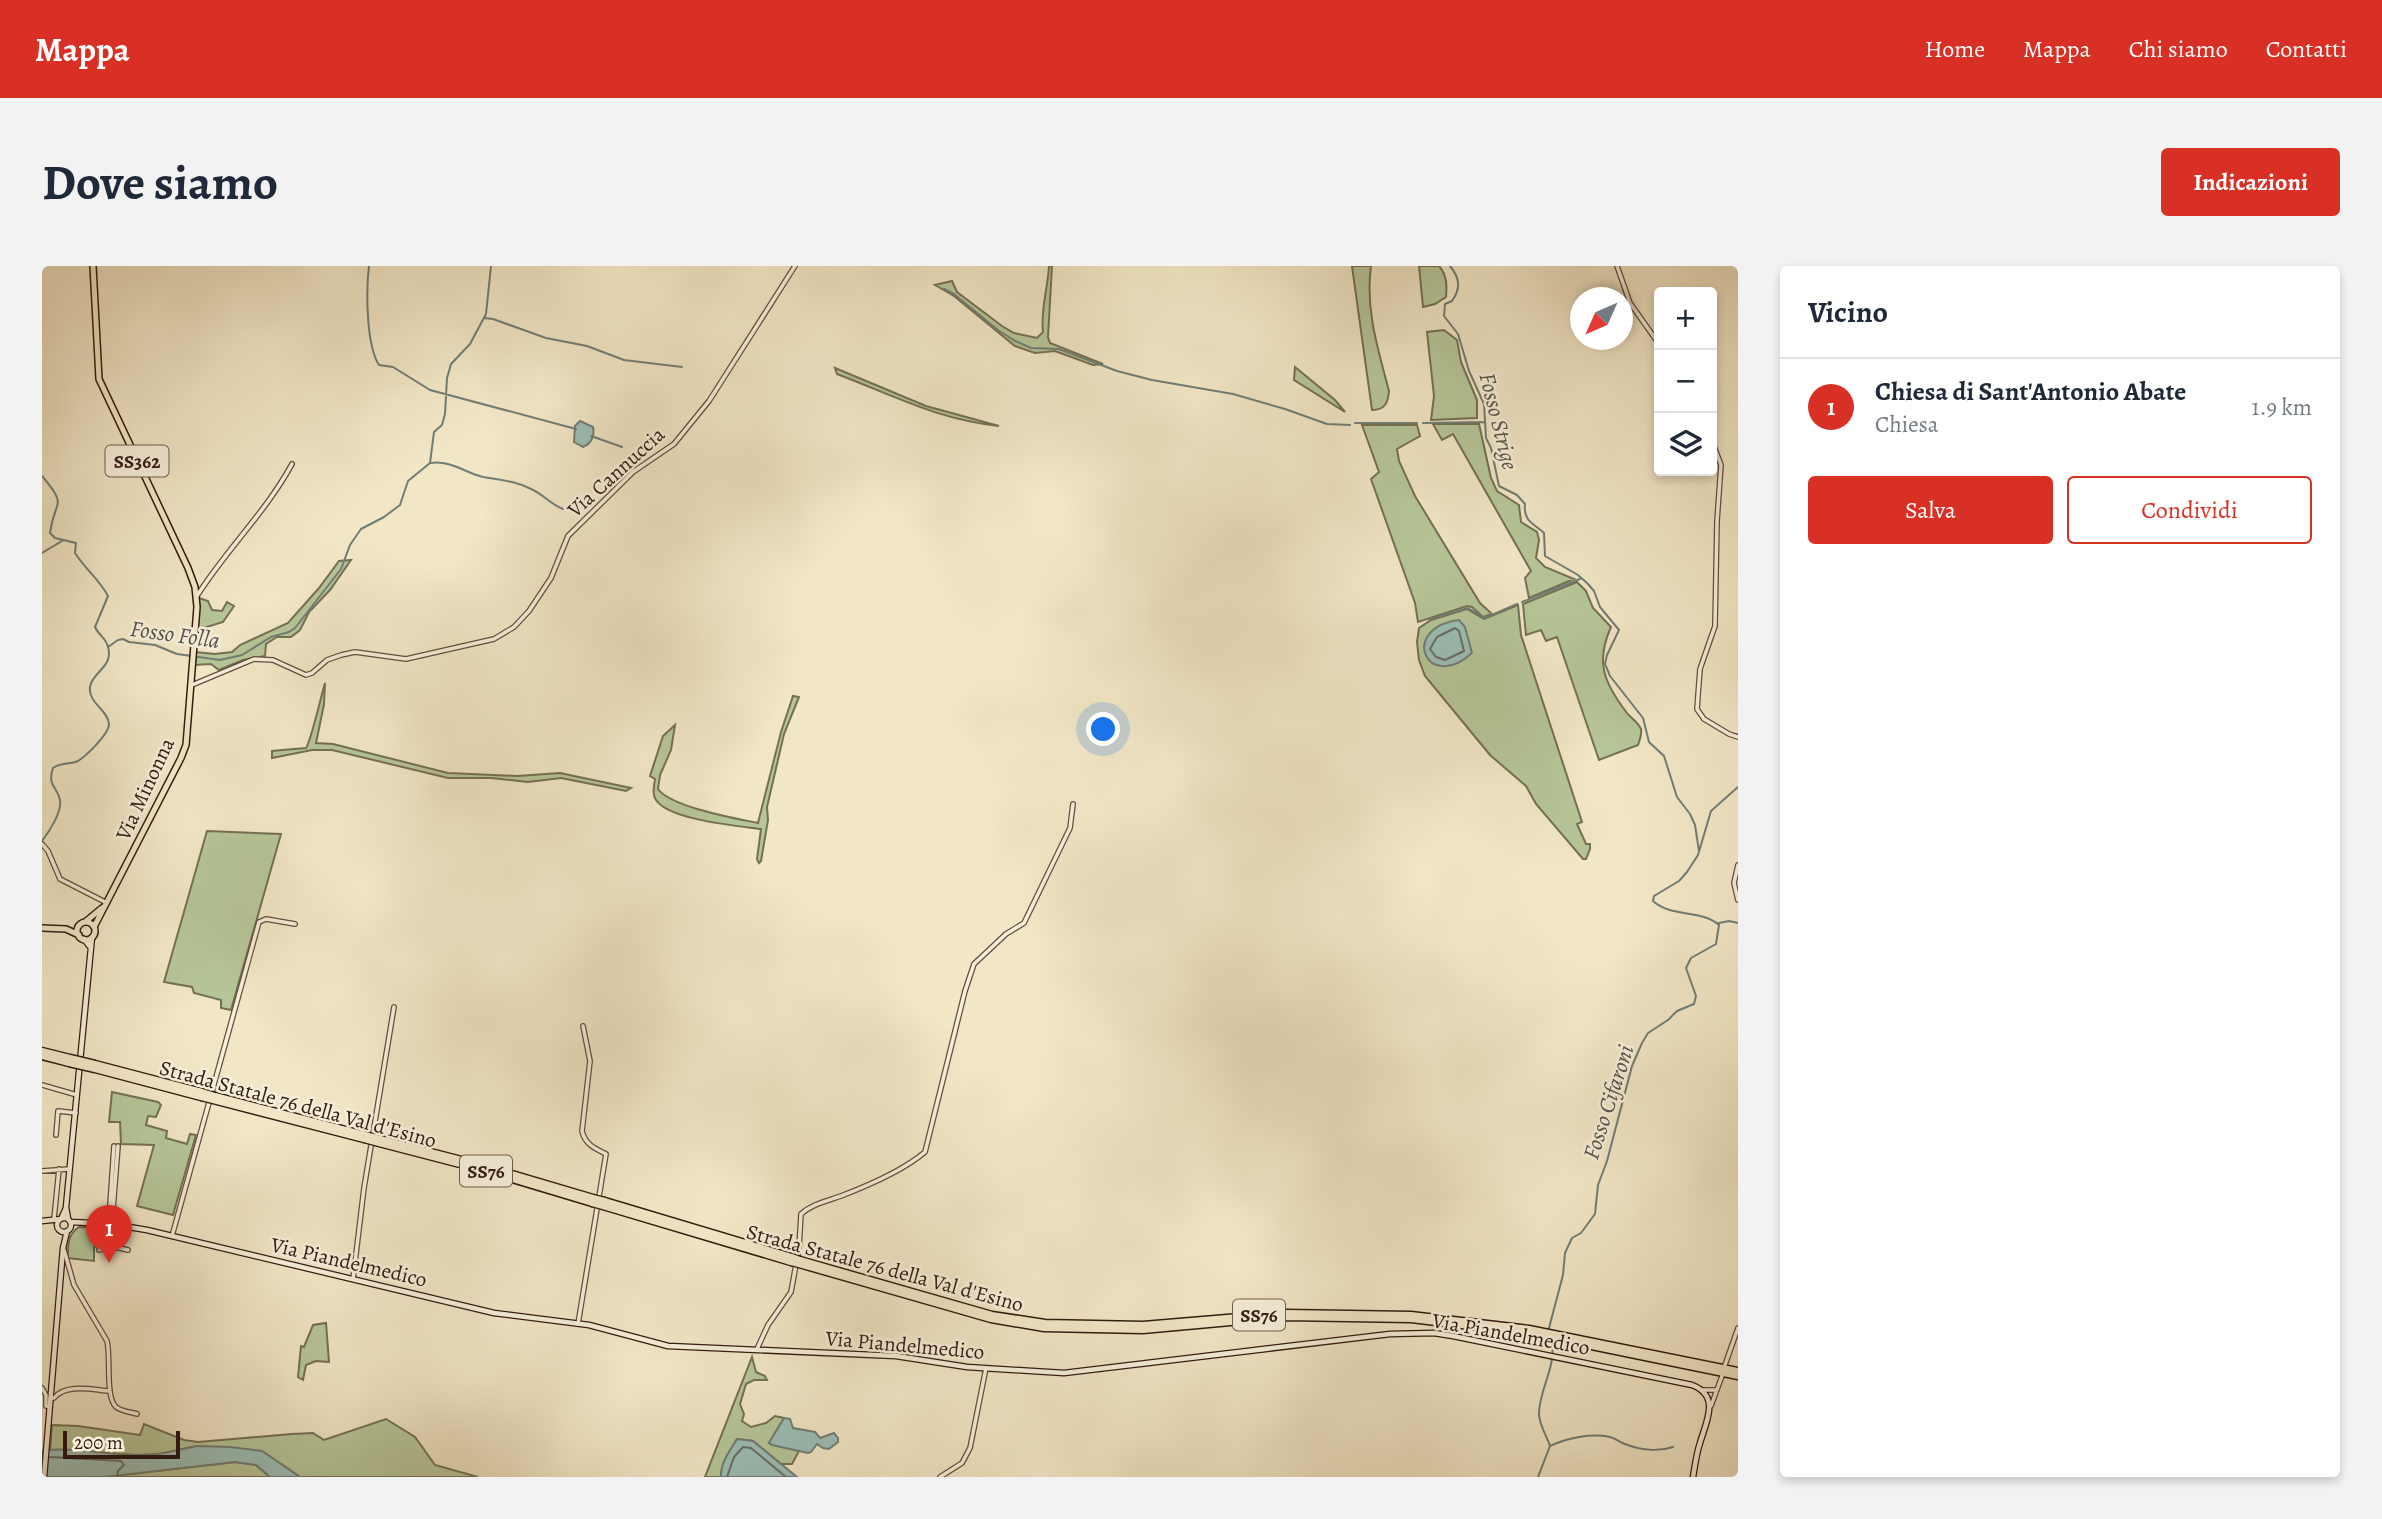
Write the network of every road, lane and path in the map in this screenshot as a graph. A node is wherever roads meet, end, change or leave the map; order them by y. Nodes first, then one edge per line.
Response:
1 (93, 266) edge
2 (795, 266) edge
3 (1617, 266) edge
4 (1654, 337) edge
5 (1717, 454) edge
6 (292, 464) dead end
7 (196, 598) junction
8 (192, 685) junction
9 (1738, 737) edge
10 (1073, 804) dead end
11 (42, 844) edge
12 (1738, 865) edge
13 (97, 898) junction
14 (1738, 900) edge
15 (107, 903) junction
16 (98, 912) junction
17 (83, 923) junction
18 (295, 924) dead end
19 (94, 927) junction
20 (42, 928) edge
21 (66, 929) junction
22 (82, 937) junction
23 (92, 937) junction
24 (91, 949) junction
25 (394, 1007) dead end
26 (583, 1026) dead end
27 (42, 1054) edge
28 (42, 1085) edge
29 (78, 1095) junction
30 (76, 1113) junction
31 (56, 1135) dead end
32 (116, 1146) dead end
33 (59, 1169) junction
34 (69, 1169) junction
35 (42, 1171) edge
36 (66, 1207) junction
37 (54, 1219) junction
38 (61, 1219) junction
39 (42, 1221) edge
40 (111, 1224) junction
41 (66, 1227) junction
42 (172, 1236) junction
43 (111, 1246) junction
44 (63, 1248) junction
45 (99, 1250) dead end
46 (128, 1250) dead end
47 (353, 1279) junction
48 (578, 1324) junction
49 (1738, 1328) edge
50 (757, 1349) junction
51 (1725, 1365) dead end
52 (986, 1368) junction
53 (1738, 1374) edge
54 (1723, 1376) dead end
55 (42, 1388) edge
56 (1701, 1390) junction
57 (1717, 1390) junction
58 (110, 1391) junction
59 (50, 1398) junction
60 (50, 1407) junction
61 (1710, 1408) junction
62 (137, 1414) dead end
63 (44, 1477) edge
64 (940, 1477) edge
65 (1693, 1477) edge

1 - 7 main road, Via Minonna / SS362
2 - 8 street, Via Cannuccia
3 - 4 street
5 - 9 street
6 - 7 street
7 - 8 main road, Via Minonna / SS362
8 - 15 main road, Via Minonna / SS362
10 - 50 street
11 - 13 street
12 - 14 street
13 - 15 street
13 - 16 street
15 - 16 main road, Via Minonna / SS362
15 - 19 main road, Via Minonna / SS362
16 - 17 main road, Via Minonna / SS362
17 - 19 main road
17 - 21 main road, SS362
17 - 22 main road
18 - 42 street
19 - 23 main road, SS362
20 - 21 main road, SS362
21 - 22 main road, SS362
22 - 23 main road
22 - 24 main road
23 - 24 main road
24 - 29 main road
25 - 47 street
26 - 48 street
27 - 53 highway, Strada Statale 76 della Val d'Esino / SS76, bridge
28 - 29 street
29 - 30 main road
30 - 31 street
30 - 34 main road
32 - 40 street
33 - 34 street
33 - 35 street
33 - 37 street
34 - 36 main road
36 - 38 main road
36 - 41 main road
37 - 38 main road
37 - 39 main road
38 - 41 main road
38 - 41 main road
39 - 41 main road
40 - 41 main road, Via Piandelmedico
40 - 42 main road, Via Piandelmedico
40 - 43 street
41 - 44 main road
42 - 47 main road, Via Piandelmedico
43 - 45 street
43 - 46 street
44 - 58 street
44 - 59 main road
47 - 48 main road, Via Piandelmedico
48 - 50 main road, Via Piandelmedico
49 - 51 street
50 - 52 main road, Via Piandelmedico
52 - 56 main road, Via Piandelmedico
52 - 64 street
54 - 57 street
55 - 60 street
56 - 57 street
56 - 61 main road
57 - 61 street
58 - 59 street
58 - 62 street
59 - 60 main road
60 - 63 main road
61 - 65 main road

